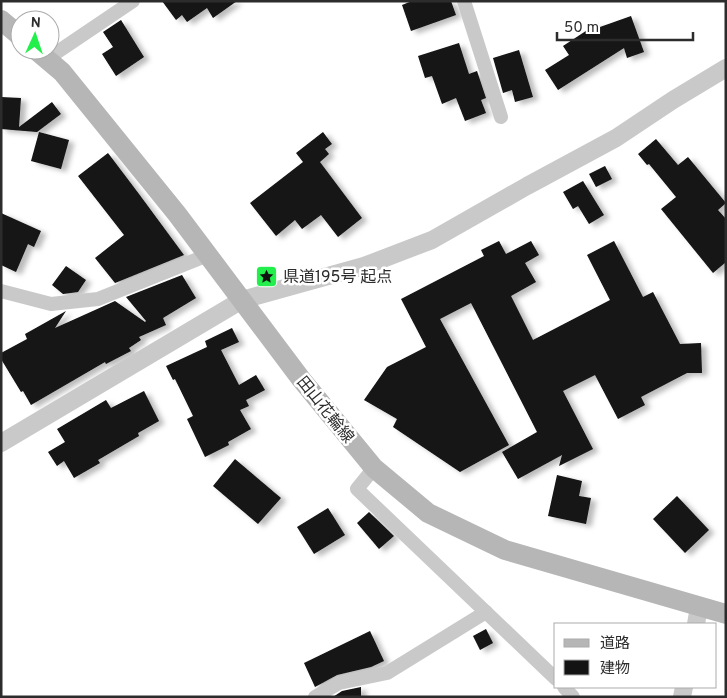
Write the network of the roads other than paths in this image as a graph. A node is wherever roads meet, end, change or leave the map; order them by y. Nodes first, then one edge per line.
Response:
1 (133, 1) edge
2 (464, 1) edge
3 (60, 44) edge
4 (48, 60) edge
5 (726, 68) edge
6 (501, 118) dead end
7 (208, 255) junction
8 (1, 291) edge
9 (242, 300) junction
10 (1, 443) edge
11 (374, 468) junction
12 (486, 612) junction
13 (726, 614) edge
14 (697, 615) edge
15 (554, 677) edge
16 (315, 697) edge

1 - 3 street
2 - 6 street
4 - 7 main road, 田山花輪線
5 - 9 street
7 - 8 street
7 - 9 main road, 田山花輪線
9 - 10 street
9 - 11 main road, 田山花輪線
11 - 12 street
11 - 14 main road, 田山花輪線
12 - 15 street
12 - 16 street
13 - 14 main road, 田山花輪線

